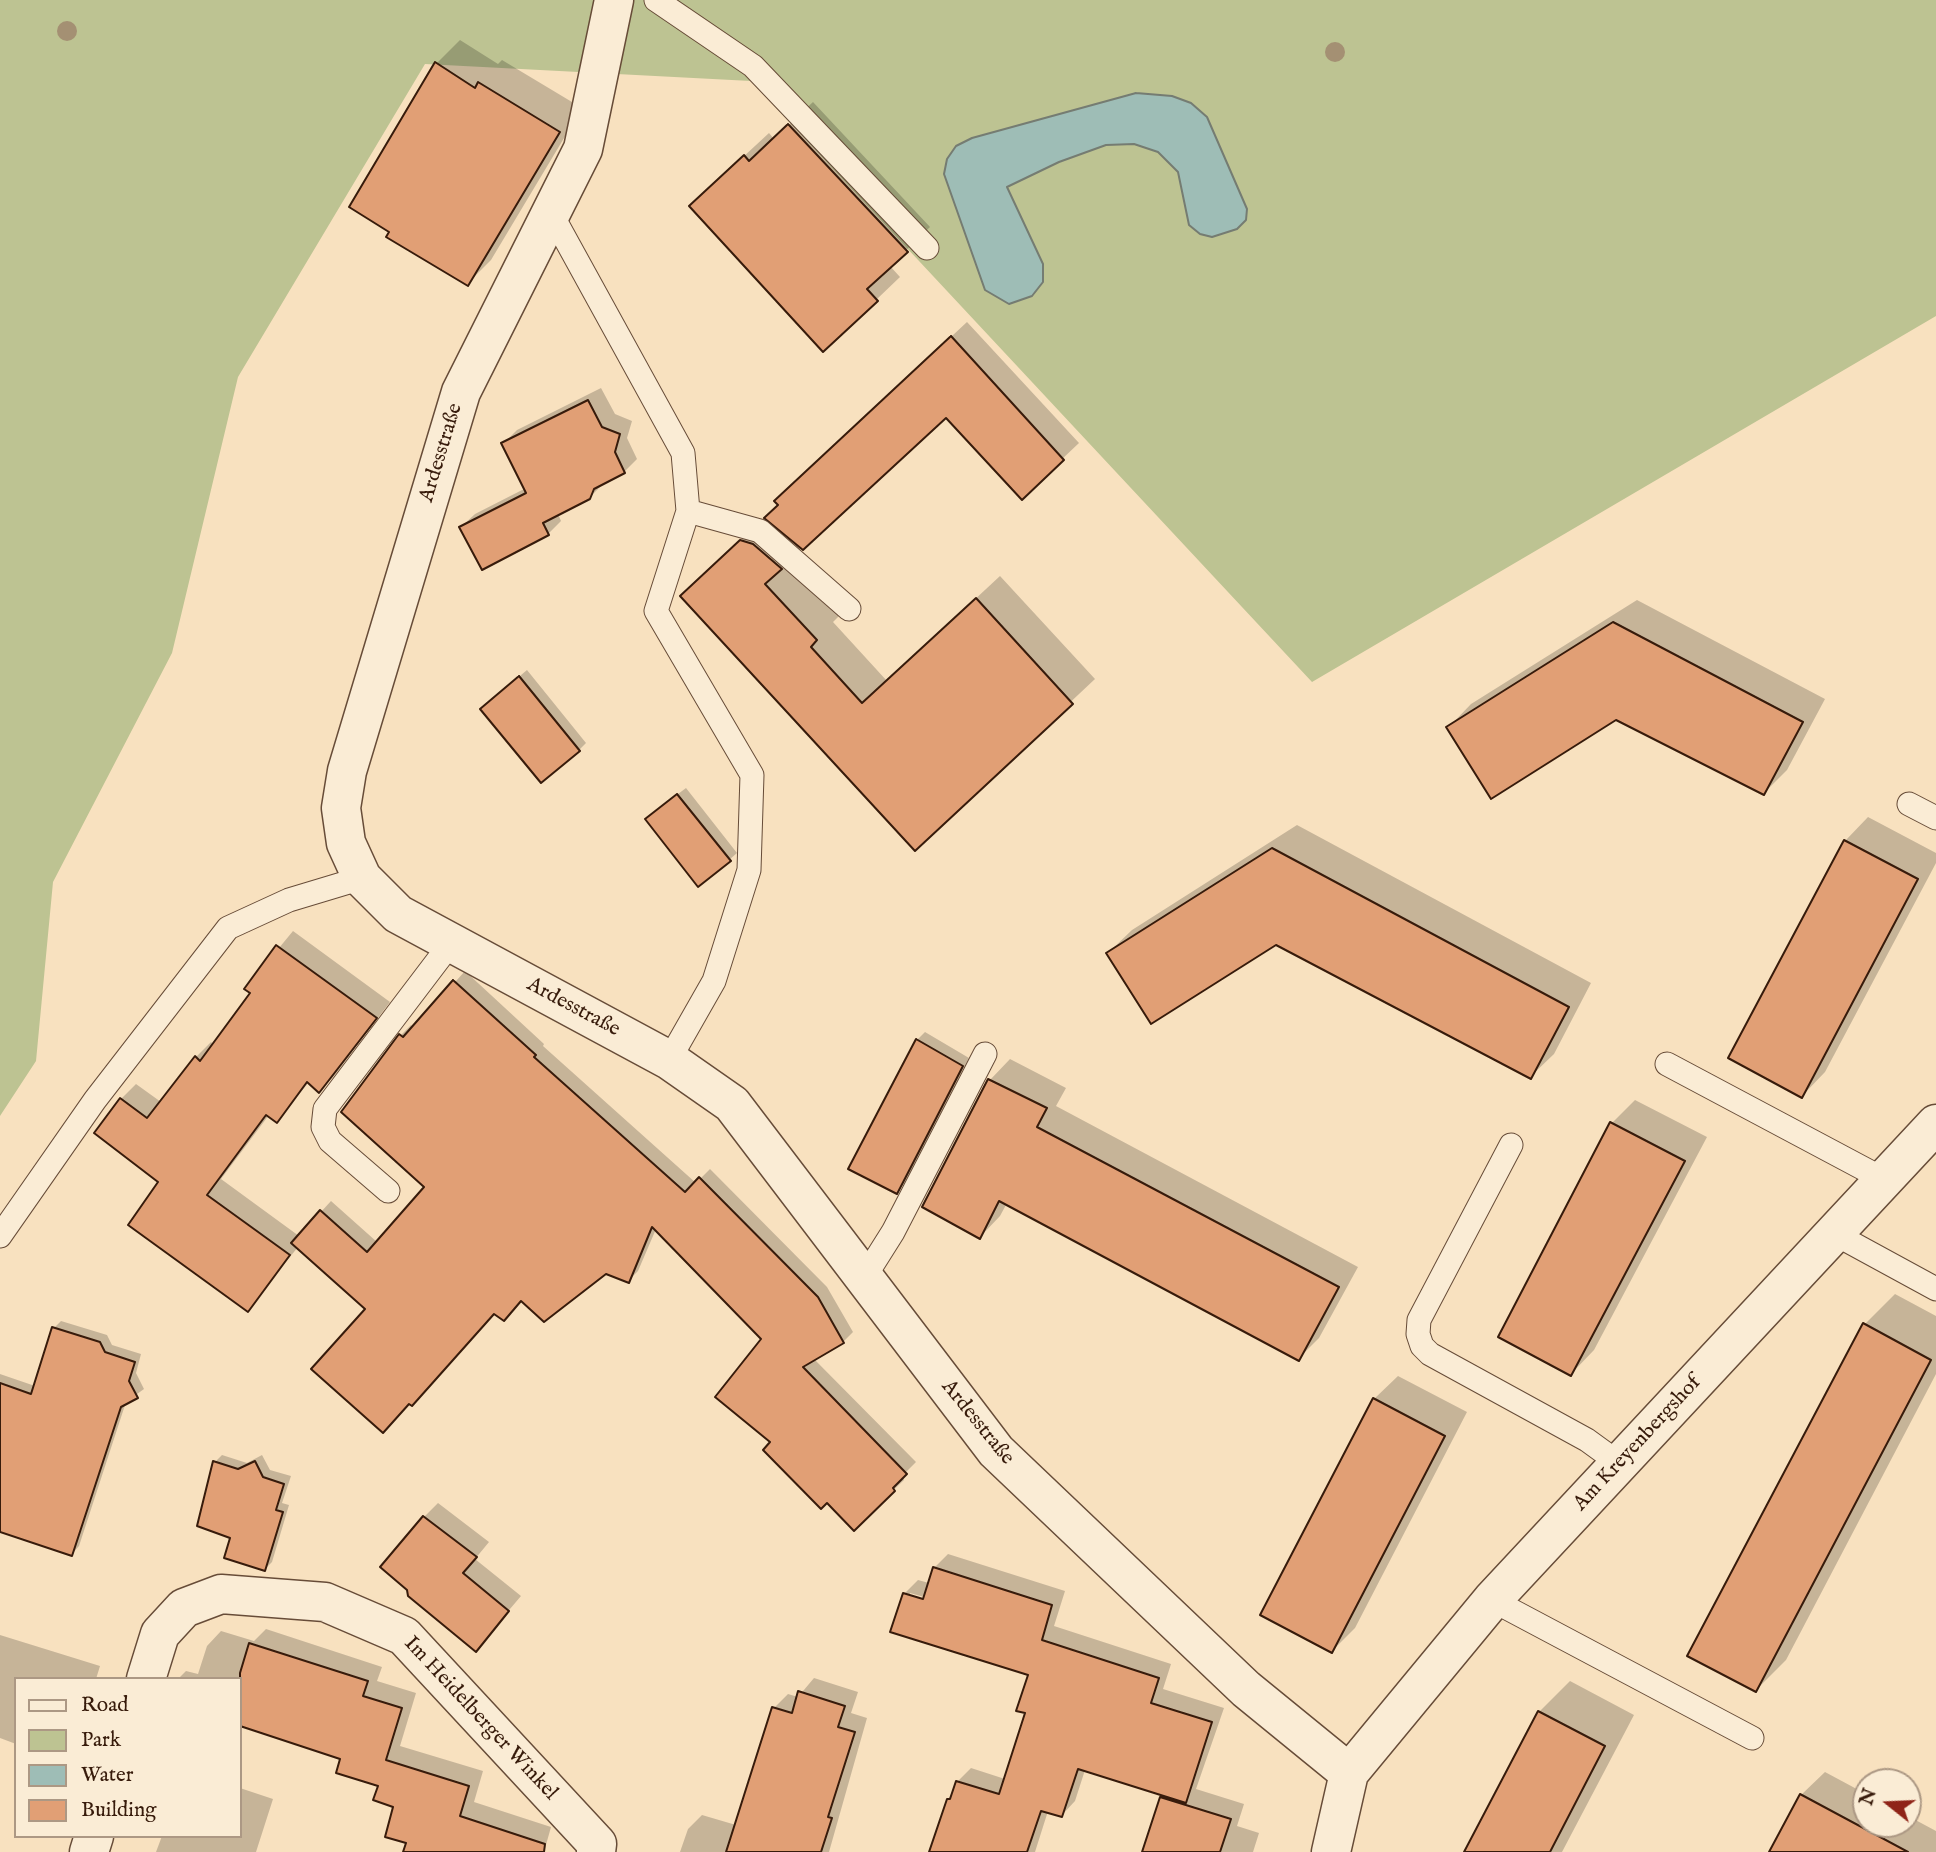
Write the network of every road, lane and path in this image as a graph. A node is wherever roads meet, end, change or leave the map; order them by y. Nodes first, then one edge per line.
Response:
1 (614, 0) edge
2 (656, 0) edge
3 (551, 212) junction
4 (927, 248) dead end
5 (688, 511) junction
6 (849, 609) dead end
7 (1909, 804) dead end
8 (1936, 818) edge
9 (362, 878) junction
10 (451, 943) junction
11 (985, 1054) dead end
12 (669, 1060) junction
13 (1667, 1064) dead end
14 (1936, 1124) edge
15 (1511, 1145) dead end
16 (1885, 1180) junction
17 (388, 1191) dead end
18 (1835, 1234) junction
19 (0, 1236) edge
20 (864, 1278) junction
21 (1936, 1289) edge
22 (1620, 1464) junction
23 (1492, 1600) junction
24 (147, 1677) edge
25 (1752, 1738) dead end
26 (1349, 1773) junction
27 (597, 1848) edge
28 (1331, 1852) edge

1 - 3 street, Ardesstraße
2 - 4 lane
3 - 5 lane
3 - 9 street, Ardesstraße
5 - 6 lane
5 - 12 lane
7 - 8 lane
9 - 10 street, Ardesstraße
9 - 19 lane
10 - 12 street, Ardesstraße
10 - 17 lane
11 - 20 lane
12 - 20 street, Ardesstraße
13 - 16 lane
14 - 16 street, Am Kreyenbergshof
15 - 22 lane
16 - 18 street, Am Kreyenbergshof
18 - 21 lane
18 - 22 street, Am Kreyenbergshof
20 - 26 street, Ardesstraße
22 - 23 street, Am Kreyenbergshof
23 - 25 lane
23 - 26 street, Am Kreyenbergshof
24 - 27 street, Im Heidelberger Winkel
26 - 28 street

